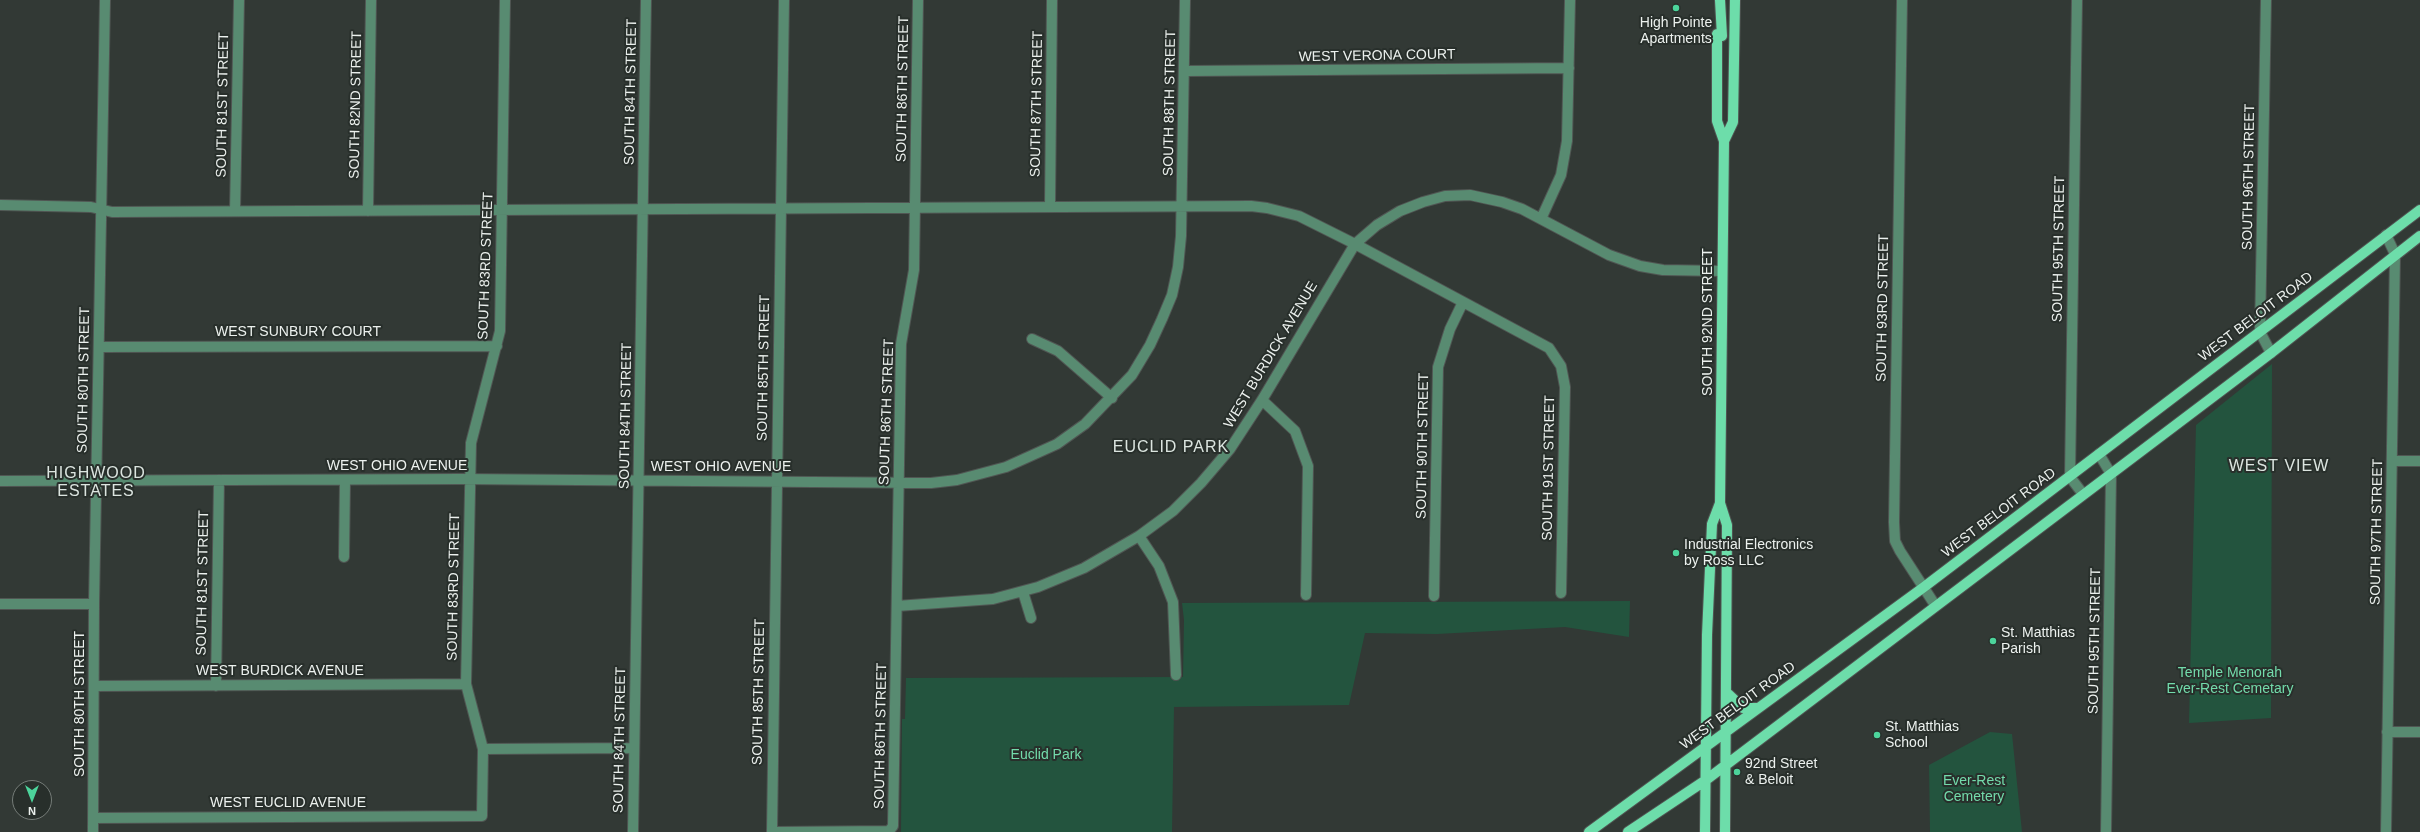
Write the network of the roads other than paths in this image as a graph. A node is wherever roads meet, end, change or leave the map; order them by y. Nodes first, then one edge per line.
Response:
1 (105, 0) edge
2 (239, 0) edge
3 (371, 0) edge
4 (505, 0) edge
5 (646, 0) edge
6 (784, 0) edge
7 (918, 0) edge
8 (1052, 0) edge
9 (1185, 0) edge
10 (1570, 0) edge
11 (1720, 0) edge
12 (1735, 0) edge
13 (1902, 0) edge
14 (2077, 0) edge
15 (2266, 0) edge
16 (1569, 68) junction
17 (1185, 71) junction
18 (1724, 141) junction
19 (0, 205) edge
20 (1182, 206) junction
21 (1050, 207) junction
22 (916, 208) junction
23 (102, 209) junction
24 (368, 210) junction
25 (643, 210) junction
26 (780, 210) junction
27 (2420, 210) edge
28 (235, 211) junction
29 (502, 211) junction
30 (1542, 219) junction
31 (2386, 235) junction
32 (2420, 236) edge
33 (1355, 244) junction
34 (2395, 254) junction
35 (1722, 271) junction
36 (1463, 302) junction
37 (2260, 332) junction
38 (1032, 339) dead end
39 (497, 346) junction
40 (99, 347) junction
41 (2271, 353) junction
42 (1112, 398) junction
43 (1262, 400) junction
44 (2099, 454) junction
45 (2420, 460) edge
46 (2393, 461) junction
47 (2111, 474) junction
48 (2070, 476) junction
49 (470, 479) junction
50 (219, 480) junction
51 (639, 480) junction
52 (0, 481) edge
53 (96, 481) junction
54 (345, 481) junction
55 (776, 481) junction
56 (898, 483) junction
57 (2083, 494) junction
58 (1720, 503) junction
59 (1139, 536) junction
60 (344, 557) dead end
61 (1924, 587) junction
62 (1023, 592) junction
63 (1562, 594) dead end
64 (1306, 595) dead end
65 (1434, 596) dead end
66 (0, 604) edge
67 (94, 604) junction
68 (1935, 605) junction
69 (897, 606) junction
70 (1031, 618) dead end
71 (1176, 675) dead end
72 (466, 684) junction
73 (94, 686) junction
74 (216, 686) junction
75 (1726, 692) junction
76 (1758, 708) junction
77 (1726, 732) junction
78 (2387, 732) junction
79 (2420, 732) edge
80 (1706, 747) junction
81 (634, 748) junction
82 (483, 749) junction
83 (1726, 764) junction
84 (1706, 780) junction
85 (482, 816) joint
86 (94, 818) junction
87 (93, 832) edge
88 (633, 832) edge
89 (772, 832) edge
90 (1589, 832) edge
91 (1628, 832) edge
92 (1705, 832) edge
93 (1725, 832) edge
94 (2106, 832) edge
95 (2386, 832) edge

1 - 23 street, SOUTH 80TH STREET
2 - 28 street, SOUTH 81ST STREET
3 - 24 street, SOUTH 82ND STREET
4 - 29 street, SOUTH 83RD STREET
5 - 25 street, SOUTH 84TH STREET
6 - 26 street, SOUTH 85TH STREET
7 - 22 street, SOUTH 86TH STREET
8 - 21 street, SOUTH 87TH STREET
9 - 17 street, SOUTH 88TH STREET
10 - 16 street
11 - 18 main road, SOUTH 92ND STREET
12 - 18 main road, SOUTH 92ND STREET
13 - 61 street, SOUTH 93RD STREET
14 - 48 street, SOUTH 95TH STREET
15 - 37 street, SOUTH 96TH STREET
16 - 17 street, WEST VERONA COURT
16 - 30 street
17 - 20 street, SOUTH 88TH STREET
18 - 35 main road, SOUTH 92ND STREET
19 - 23 street
20 - 21 street
20 - 33 street
20 - 42 street, WEST OHIO AVENUE
21 - 22 street
22 - 26 street
22 - 56 street, SOUTH 86TH STREET
23 - 28 street
23 - 40 street, SOUTH 80TH STREET
24 - 28 street
24 - 29 street
25 - 26 street
25 - 29 street
25 - 51 street, SOUTH 84TH STREET
26 - 55 street, SOUTH 85TH STREET
27 - 31 main road, WEST BELOIT ROAD
29 - 39 street, SOUTH 83RD STREET
30 - 33 street, WEST BURDICK AVENUE
30 - 35 street, WEST BURDICK AVENUE
31 - 34 street, SOUTH 97TH STREET
31 - 37 main road, WEST BELOIT ROAD
32 - 34 main road
33 - 36 street
33 - 43 street, WEST BURDICK AVENUE
34 - 41 main road
34 - 46 street, SOUTH 97TH STREET
35 - 58 main road, SOUTH 92ND STREET
36 - 63 street, SOUTH 91ST STREET
36 - 65 street, SOUTH 90TH STREET
37 - 41 street, SOUTH 96TH STREET
37 - 44 main road, WEST BELOIT ROAD
38 - 42 street
39 - 40 street, WEST SUNBURY COURT
39 - 49 street, SOUTH 83RD STREET
40 - 53 street, SOUTH 80TH STREET
41 - 47 main road
42 - 56 street, WEST OHIO AVENUE
43 - 59 street, WEST BURDICK AVENUE
43 - 64 street
44 - 47 street
44 - 48 main road, WEST BELOIT ROAD
45 - 46 street
46 - 78 street, SOUTH 97TH STREET
47 - 57 main road
47 - 94 street, SOUTH 95TH STREET
48 - 57 street
48 - 61 main road, WEST BELOIT ROAD
49 - 51 street, WEST OHIO AVENUE
49 - 54 street, WEST OHIO AVENUE
49 - 72 street, SOUTH 83RD STREET
50 - 53 street, WEST OHIO AVENUE
50 - 54 street, WEST OHIO AVENUE
50 - 74 street, SOUTH 81ST STREET
51 - 55 street, WEST OHIO AVENUE
51 - 81 street, SOUTH 84TH STREET
52 - 53 street, WEST OHIO AVENUE
53 - 67 street, SOUTH 80TH STREET
54 - 60 street
55 - 56 street, WEST OHIO AVENUE
55 - 89 street, SOUTH 85TH STREET
56 - 69 street, SOUTH 86TH STREET
57 - 68 main road
58 - 75 main road, SOUTH 92ND STREET
58 - 80 main road, SOUTH 92ND STREET
59 - 62 street, WEST BURDICK AVENUE
59 - 71 street
61 - 68 street, SOUTH 93RD STREET
61 - 76 main road, WEST BELOIT ROAD
62 - 69 street, WEST BURDICK AVENUE
62 - 70 street
66 - 67 street
67 - 73 street, SOUTH 80TH STREET
68 - 83 main road
69 - 89 street, SOUTH 86TH STREET
72 - 74 street, WEST BURDICK AVENUE
72 - 82 street, SOUTH 83RD STREET
73 - 74 street, WEST BURDICK AVENUE
73 - 86 street, SOUTH 80TH STREET
75 - 76 main road
75 - 77 main road, SOUTH 92ND STREET
76 - 77 main road, WEST BELOIT ROAD
77 - 80 main road, WEST BELOIT ROAD
77 - 83 main road, SOUTH 92ND STREET
78 - 79 street
78 - 95 street, SOUTH 97TH STREET
80 - 84 main road, SOUTH 92ND STREET
80 - 90 main road, WEST BELOIT ROAD
81 - 82 street
81 - 88 street, SOUTH 84TH STREET
82 - 85 street, SOUTH 83RD STREET
83 - 84 main road
83 - 93 main road, SOUTH 92ND STREET
84 - 91 main road
84 - 92 main road, SOUTH 92ND STREET
85 - 86 street, WEST EUCLID AVENUE
86 - 87 street, SOUTH 80TH STREET

